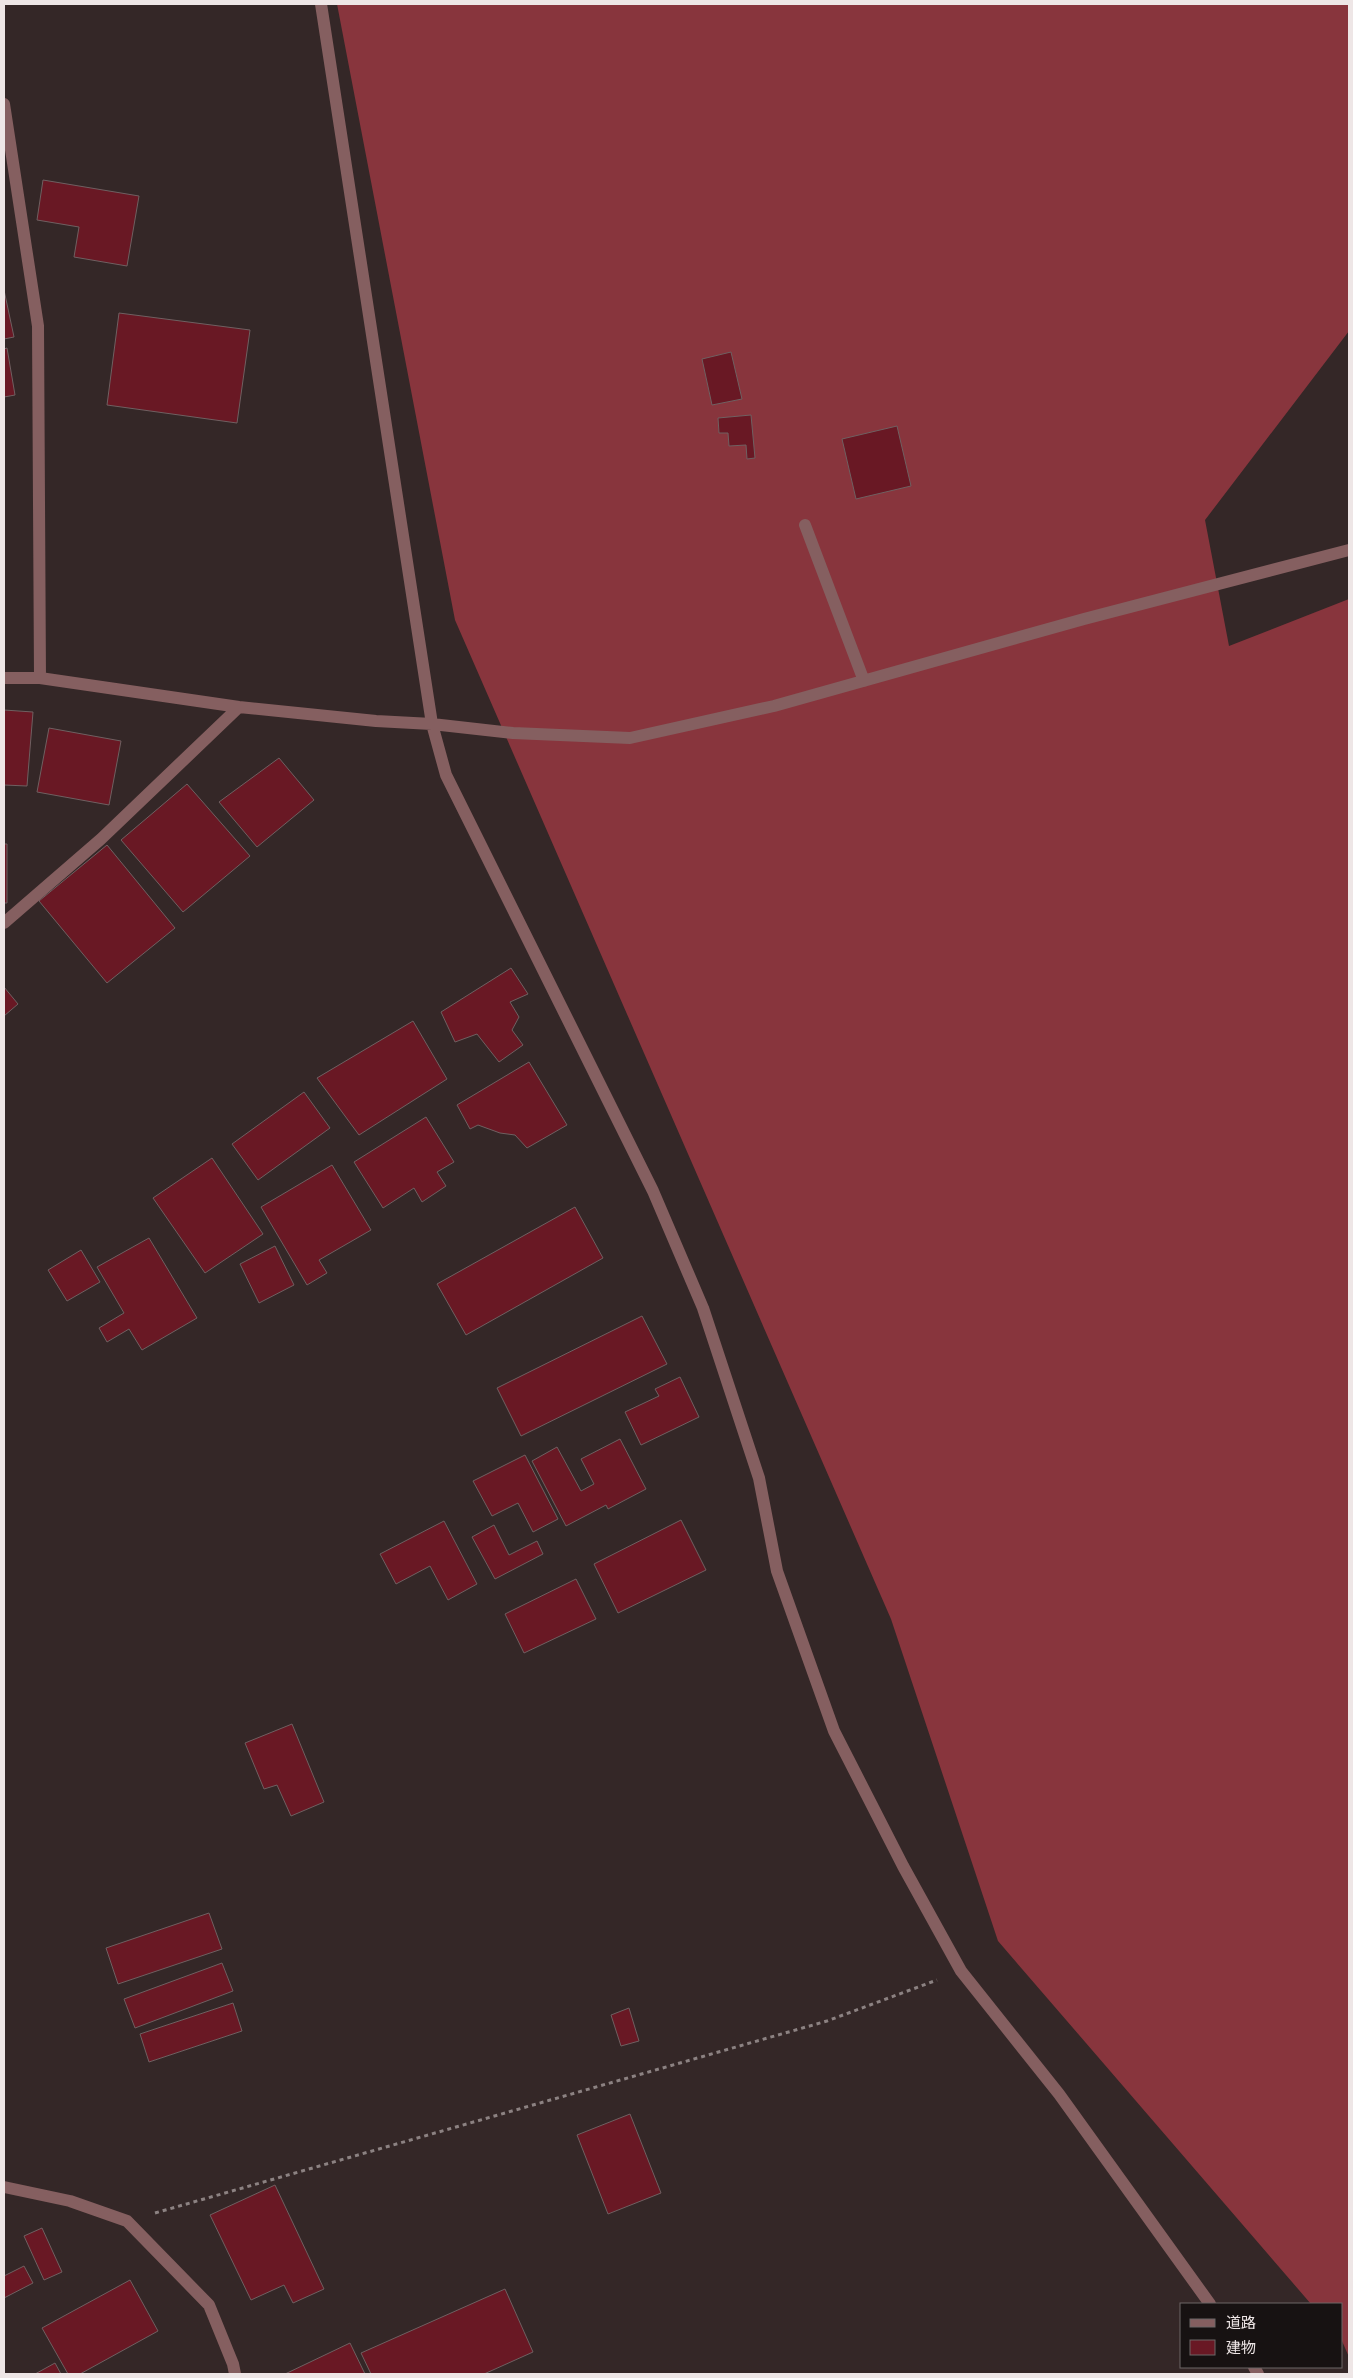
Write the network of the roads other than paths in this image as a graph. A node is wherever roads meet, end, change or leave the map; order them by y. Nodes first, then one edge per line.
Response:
1 (321, 4) edge
2 (4, 104) edge
3 (805, 525) dead end
4 (1349, 550) edge
5 (4, 678) edge
6 (40, 678) junction
7 (864, 681) junction
8 (239, 707) junction
9 (432, 724) junction
10 (4, 923) edge
11 (4, 2187) edge
12 (1209, 2303) edge
13 (235, 2374) edge

1 - 9 street
2 - 6 street
3 - 7 street
4 - 7 street
5 - 6 street
6 - 8 street
7 - 9 street
8 - 9 street
8 - 10 street
9 - 12 street
11 - 13 street

